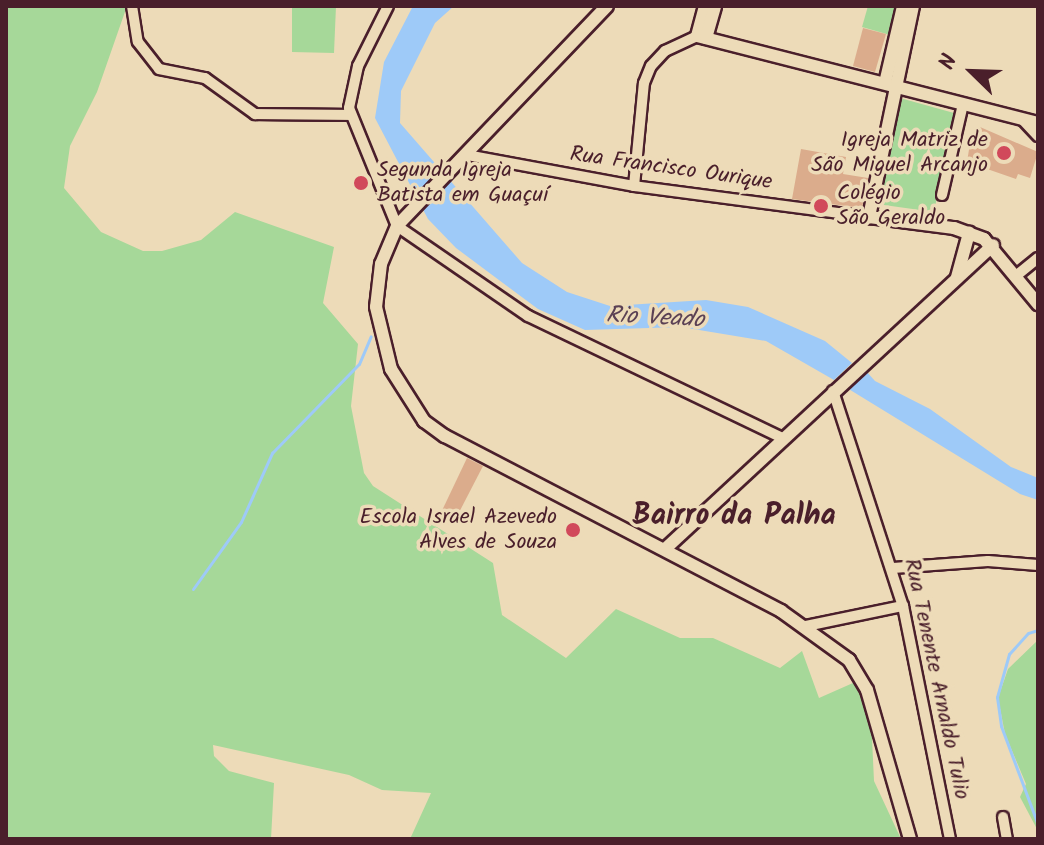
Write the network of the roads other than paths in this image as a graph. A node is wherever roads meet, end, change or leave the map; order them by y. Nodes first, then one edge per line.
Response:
1 (132, 6) edge
2 (388, 6) edge
3 (607, 6) edge
4 (705, 6) edge
5 (715, 6) edge
6 (903, 6) edge
7 (913, 6) edge
8 (702, 37) junction
9 (889, 84) junction
10 (963, 104) junction
11 (351, 115) junction
12 (1023, 120) junction
13 (1038, 123) edge
14 (1038, 136) edge
15 (467, 155) junction
16 (634, 186) junction
17 (942, 195) dead end
18 (869, 217) junction
19 (397, 226) junction
20 (969, 233) junction
21 (993, 245) junction
22 (1038, 258) edge
23 (1017, 275) junction
24 (957, 277) junction
25 (1038, 304) edge
26 (837, 388) junction
27 (780, 437) junction
28 (665, 549) junction
29 (1038, 565) edge
30 (893, 568) junction
31 (903, 606) junction
32 (806, 626) junction
33 (1003, 817) dead end
34 (910, 839) edge
35 (950, 839) edge
36 (1007, 839) edge

1 - 11 street
2 - 11 street
3 - 15 street
4 - 8 street
5 - 8 street
6 - 9 street
7 - 9 street
8 - 9 street
8 - 16 street
9 - 10 street
9 - 18 street
10 - 12 street
10 - 17 street
11 - 19 street
12 - 13 street
12 - 14 street
15 - 16 street, Rua Francisco Ourique
15 - 19 street
16 - 18 street, Rua Francisco Ourique
18 - 20 street
19 - 27 street
19 - 28 street
20 - 21 street
20 - 24 street
21 - 23 street
21 - 24 street
22 - 23 street
23 - 25 street
24 - 26 street
26 - 27 street
26 - 30 street, Rua Tenente Arnaldo Tulio
27 - 28 street
28 - 32 street
29 - 30 street
30 - 31 street, Rua Tenente Arnaldo Tulio
31 - 32 street
31 - 35 street, Rua Tenente Arnaldo Tulio
32 - 34 street
33 - 36 street

